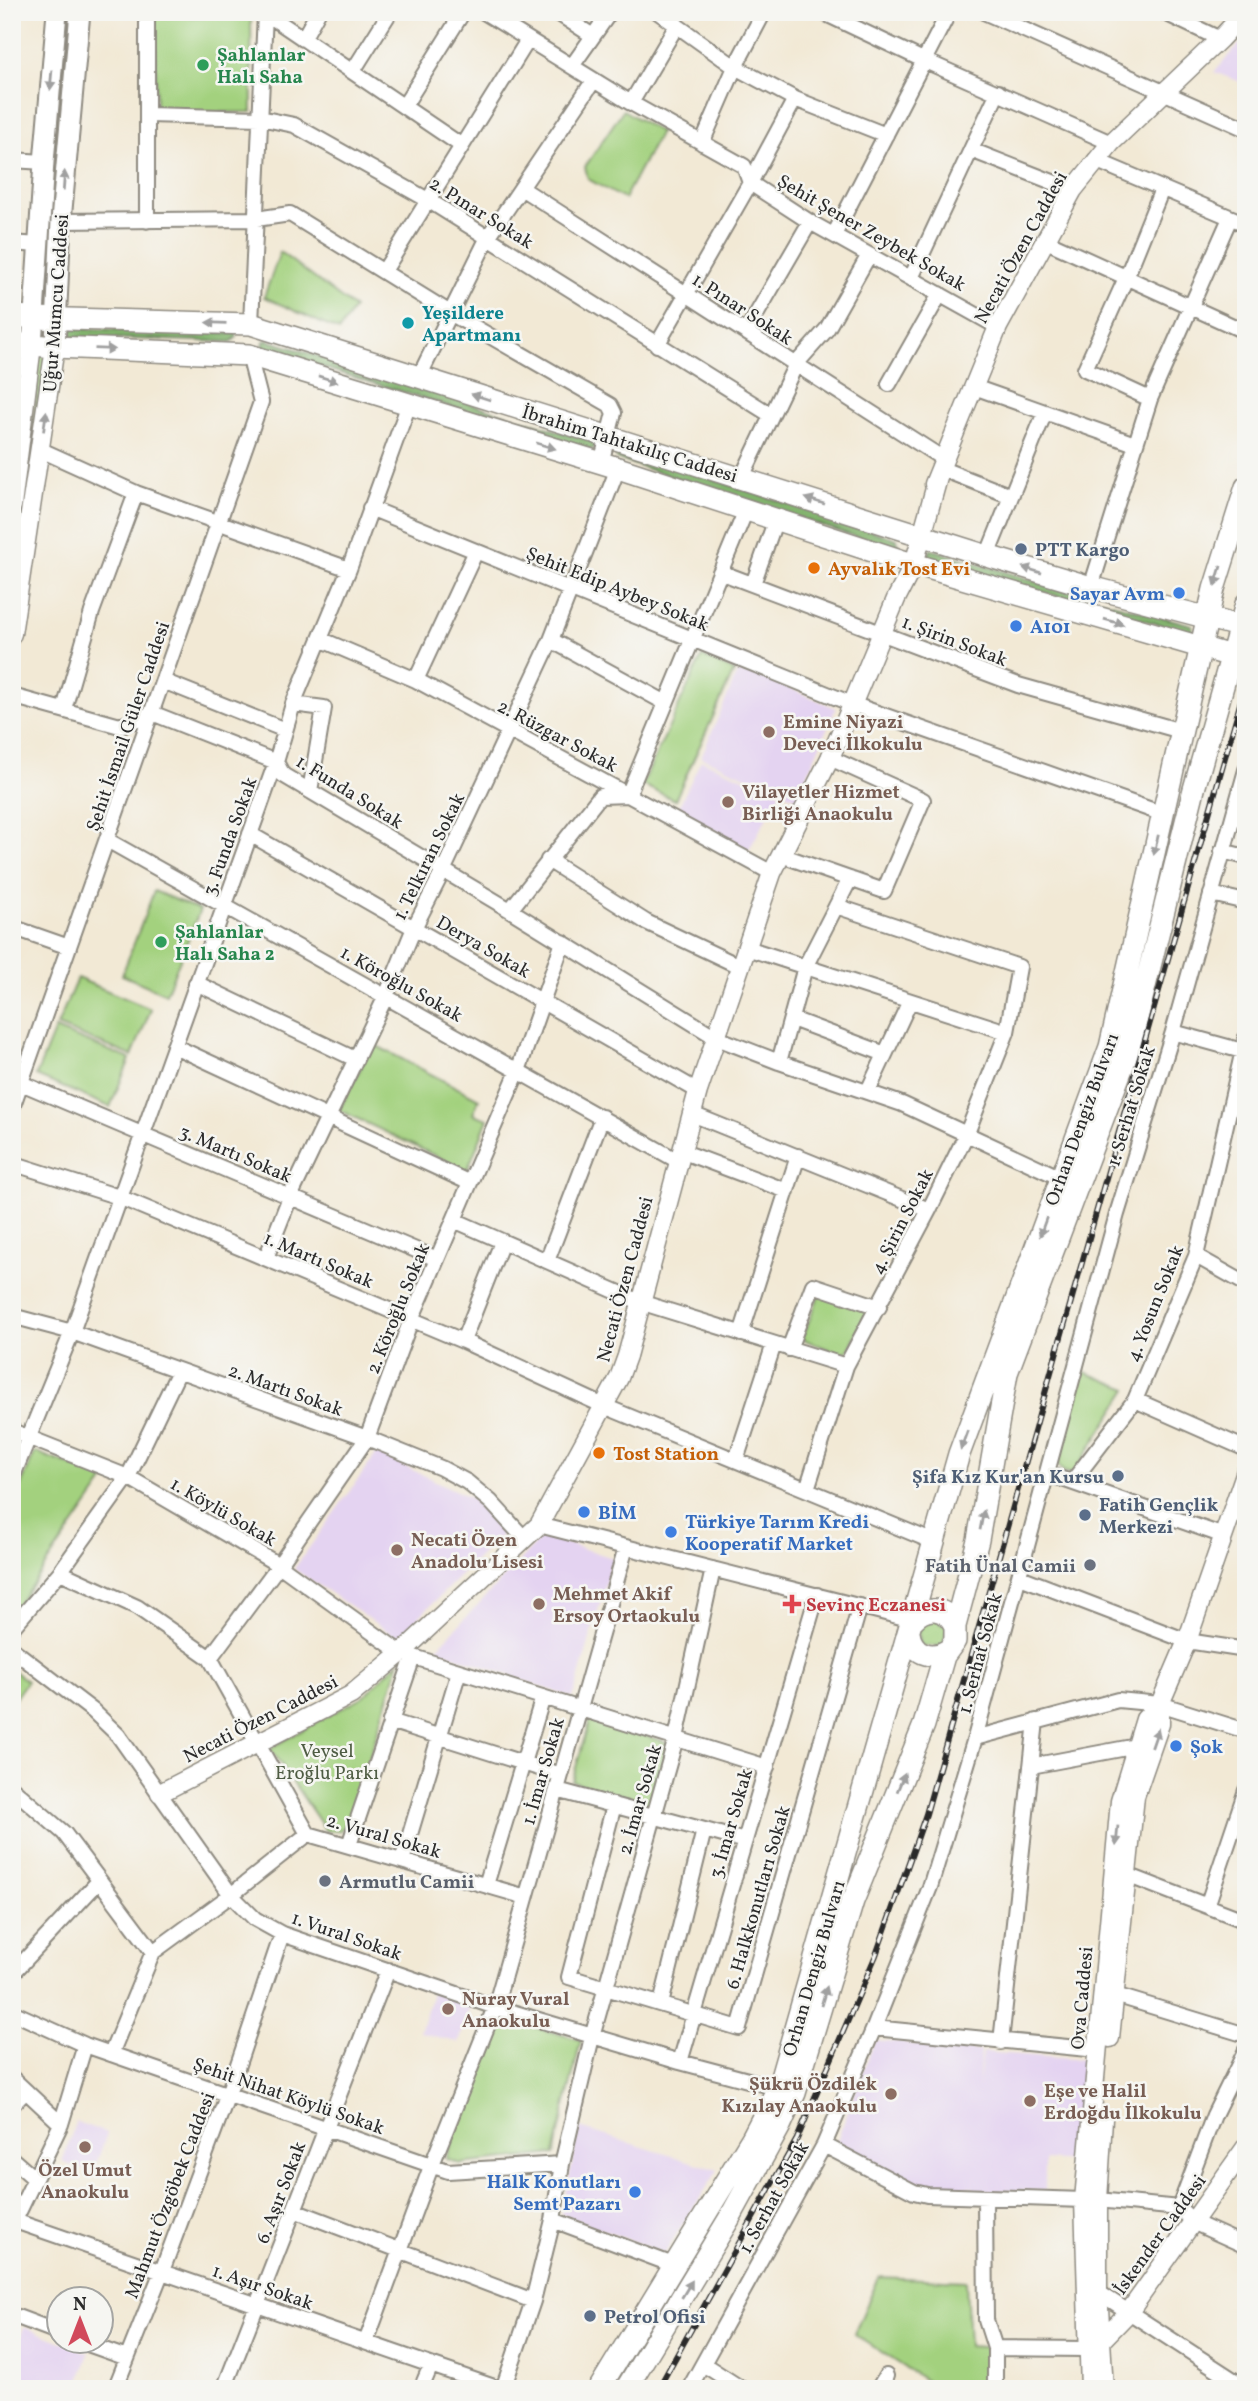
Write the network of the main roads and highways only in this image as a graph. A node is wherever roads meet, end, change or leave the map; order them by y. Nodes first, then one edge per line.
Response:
1 (57, 12) edge
2 (80, 12) edge
3 (22, 317) edge
4 (58, 317) junction
5 (251, 324) junction
6 (22, 344) edge
7 (55, 347) junction
8 (249, 355) junction
9 (1246, 487) edge
10 (1246, 604) edge
11 (1208, 618) junction
12 (1243, 627) edge
13 (1200, 648) junction
14 (1239, 659) edge
15 (911, 1626) junction
16 (955, 1626) junction
17 (948, 1650) junction
18 (599, 2389) edge
19 (625, 2389) edge

1 -> 3 main road, Uğur Mumcu Caddesi
4 -> 2 main road, Uğur Mumcu Caddesi
3 - 4 main road, İbrahim Tahtakılıç Caddesi
3 - 6 main road, Uğur Mumcu Caddesi
5 -> 4 main road, İbrahim Tahtakılıç Caddesi
4 - 7 main road, Uğur Mumcu Caddesi
5 - 8 main road
11 -> 5 main road, İbrahim Tahtakılıç Caddesi
6 - 7 main road, İbrahim Tahtakılıç Caddesi
7 -> 8 main road, İbrahim Tahtakılıç Caddesi
8 -> 13 main road, İbrahim Tahtakılıç Caddesi
9 -> 11 main road, Orhan Dengiz Bulvarı
10 - 12 main road, Orhan Dengiz Bulvarı
11 - 12 main road, İbrahim Tahtakılıç Caddesi
11 - 13 main road, Orhan Dengiz Bulvarı
12 - 14 main road, Orhan Dengiz Bulvarı
13 - 14 main road, İbrahim Tahtakılıç Caddesi
13 -> 15 main road, Orhan Dengiz Bulvarı
16 -> 14 main road, Orhan Dengiz Bulvarı
15 - 16 main road
15 - 17 main road
15 - 18 main road, Orhan Dengiz Bulvarı
16 - 17 main road, Orhan Dengiz Bulvarı
19 -> 17 main road, Orhan Dengiz Bulvarı

